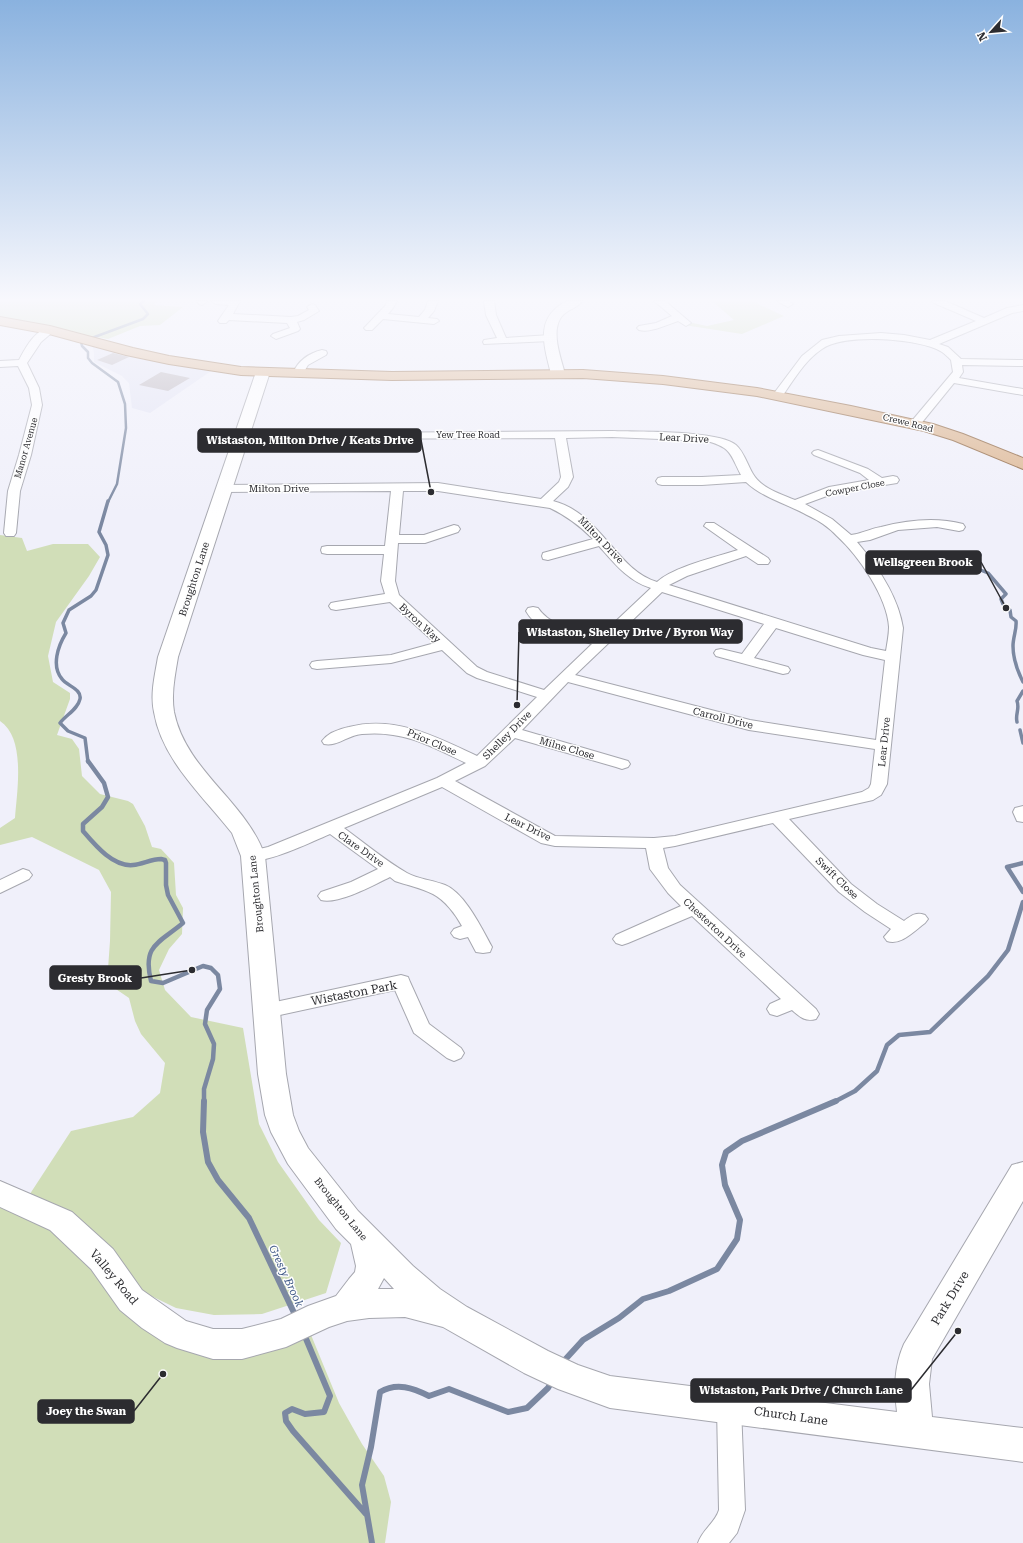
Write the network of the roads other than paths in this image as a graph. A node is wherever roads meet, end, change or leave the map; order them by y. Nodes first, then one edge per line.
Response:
1 (27, 373) edge
2 (263, 373) edge
3 (298, 373) edge
4 (795, 373) edge
5 (957, 373) edge
6 (558, 374) joint
7 (952, 380) junction
8 (1023, 392) edge
9 (777, 396) junction
10 (915, 424) junction
11 (599, 434) joint
12 (560, 435) junction
13 (241, 436) junction
14 (826, 453) dead end
15 (1023, 464) edge
16 (750, 478) junction
17 (893, 480) dead end
18 (662, 481) dead end
19 (879, 482) junction
20 (397, 487) junction
21 (223, 488) junction
22 (544, 503) junction
23 (794, 504) junction
24 (955, 524) dead end
25 (720, 528) dead end
26 (447, 530) dead end
27 (10, 532) dead end
28 (848, 540) junction
29 (602, 541) junction
30 (392, 545) junction
31 (327, 550) dead end
32 (748, 551) junction
33 (549, 557) dead end
34 (763, 561) dead end
35 (659, 586) junction
36 (393, 597) junction
37 (336, 605) dead end
38 (532, 611) dead end
39 (773, 622) junction
40 (601, 642) junction
41 (444, 645) junction
42 (721, 653) dead end
43 (892, 657) junction
44 (746, 659) junction
45 (318, 665) dead end
46 (783, 670) dead end
47 (565, 676) junction
48 (546, 695) junction
49 (512, 732) junction
50 (332, 736) dead end
51 (884, 746) junction
52 (479, 763) junction
53 (622, 764) dead end
54 (443, 782) junction
55 (1023, 811) edge
56 (1023, 817) edge
57 (778, 818) junction
58 (331, 827) junction
59 (654, 843) junction
60 (253, 856) junction
61 (391, 870) junction
62 (23, 875) dead end
63 (0, 887) edge
64 (327, 896) dead end
65 (693, 908) junction
66 (919, 919) dead end
67 (622, 939) dead end
68 (483, 947) dead end
69 (266, 1011) junction
70 (809, 1014) dead end
71 (454, 1053) dead end
72 (1023, 1174) edge
73 (0, 1193) edge
74 (364, 1239) junction
75 (333, 1312) junction
76 (455, 1318) junction
77 (729, 1407) junction
78 (917, 1432) junction
79 (1023, 1445) edge
80 (711, 1543) edge

1 - 27 street, Manor Avenue
2 - 13 street, Broughton Lane
3 - 6 main road, Crewe Road
4 - 9 street
5 - 7 street
6 - 9 main road, Crewe Road
7 - 8 street
7 - 10 street
9 - 10 main road, Crewe Road
10 - 15 main road, Crewe Road
11 - 12 street, Yew Tree Road
11 - 16 street, Lear Drive
12 - 13 street, Yew Tree Road
12 - 22 street
13 - 21 street, Broughton Lane
14 - 19 street
16 - 18 street
16 - 23 street, Lear Drive
17 - 19 street, Cowper Close
19 - 23 street, Cowper Close
20 - 21 street, Milton Drive
20 - 22 street, Milton Drive
20 - 30 street, Byron Way
21 - 60 street, Broughton Lane
22 - 29 street, Milton Drive
23 - 28 street, Lear Drive
24 - 28 street
25 - 32 street
26 - 30 street
28 - 43 street, Lear Drive
29 - 33 street
29 - 35 street, Milton Drive
30 - 31 street
30 - 36 street, Byron Way
32 - 34 street
32 - 35 street, Shelley Drive
35 - 39 street, Milton Drive
35 - 40 street, Shelley Drive
36 - 37 street
36 - 41 street, Byron Way
38 - 40 street
39 - 43 street, Milton Drive
39 - 44 street
40 - 47 street, Shelley Drive
41 - 45 street
41 - 48 street, Byron Way
42 - 44 street
43 - 51 street, Lear Drive
44 - 46 street
47 - 48 street, Shelley Drive
47 - 51 street, Carroll Drive
48 - 49 street, Shelley Drive
49 - 52 street, Shelley Drive
49 - 53 street, Milne Close
50 - 52 street, Prior Close
51 - 57 street, Lear Drive
52 - 54 street, Shelley Drive
54 - 58 street, Shelley Drive
54 - 59 street, Lear Drive
55 - 56 street
57 - 59 street, Lear Drive
57 - 66 street, Swift Close
58 - 60 street, Shelley Drive
58 - 61 street, Clare Drive
59 - 65 street, Chesterton Drive
60 - 69 street, Broughton Lane
61 - 64 street, Clare Drive
61 - 68 street, Clare Drive
62 - 63 street
65 - 67 street
65 - 70 street, Chesterton Drive
69 - 71 street, Wistaston Park
69 - 74 street, Broughton Lane
72 - 78 street, Park Drive
73 - 75 street, Valley Road
74 - 75 street, Valley Road
74 - 76 street, Broughton Lane
75 - 76 street, Valley Road
76 - 77 street, Church Lane
77 - 78 street, Church Lane
77 - 80 street
78 - 79 street, Church Lane

